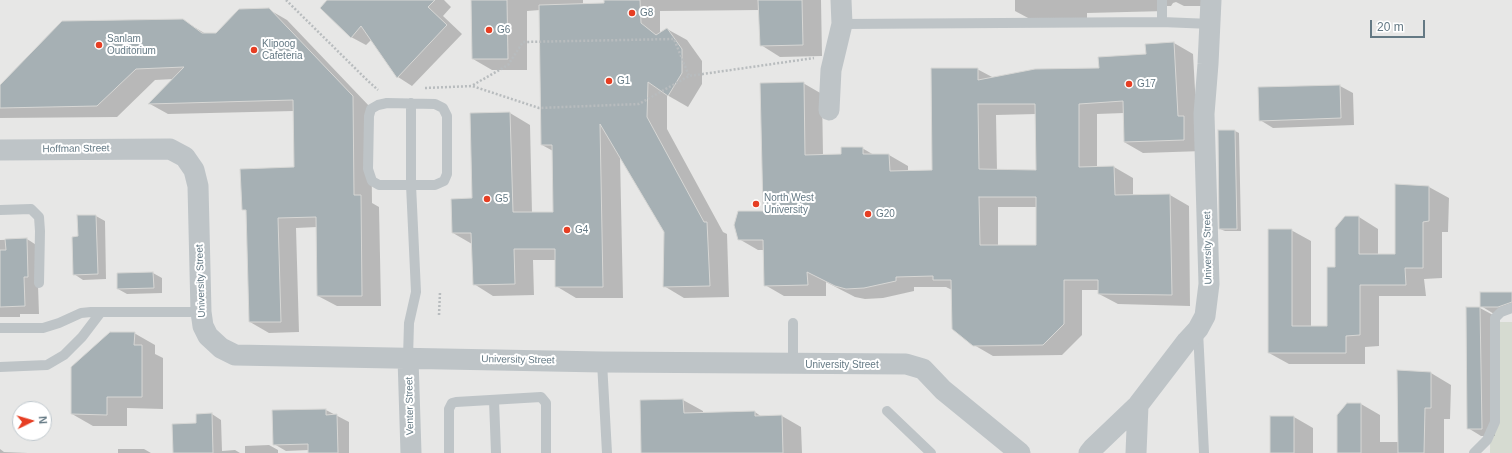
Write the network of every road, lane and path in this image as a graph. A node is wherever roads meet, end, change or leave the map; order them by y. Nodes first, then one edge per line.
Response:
1 (286, 0) edge
2 (842, 0) edge
3 (1162, 0) edge
4 (1211, 0) edge
5 (1162, 22) junction
6 (842, 24) junction
7 (1211, 24) junction
8 (835, 55) junction
9 (689, 76) junction
10 (472, 86) junction
11 (417, 88) dead end
12 (386, 90) dead end
13 (411, 103) junction
14 (829, 110) dead end
15 (152, 148) joint
16 (0, 150) edge
17 (411, 185) junction
18 (0, 210) edge
19 (39, 283) dead end
20 (440, 292) dead end
21 (1512, 308) edge
22 (101, 312) junction
23 (201, 312) junction
24 (438, 315) dead end
25 (793, 323) dead end
26 (0, 328) edge
27 (1198, 329) junction
28 (408, 358) junction
29 (602, 362) junction
30 (793, 364) junction
31 (0, 367) edge
32 (494, 400) junction
33 (1138, 405) junction
34 (887, 411) dead end
35 (1092, 451) edge
36 (411, 453) edge
37 (450, 453) edge
38 (496, 453) edge
39 (546, 453) edge
40 (607, 453) edge
41 (931, 453) edge
42 (1020, 453) edge
43 (1136, 453) edge
44 (1204, 453) edge
45 (1474, 453) edge

1 - 12 path
2 - 6 street
3 - 5 lane
4 - 7 street, University Street
5 - 6 lane
5 - 7 lane
6 - 8 street
7 - 27 street, University Street
8 - 9 path
8 - 14 street
9 - 10 path
9 - 10 path
10 - 11 path
13 - 17 lane
13 - 17 lane
13 - 17 lane
15 - 16 street, Hoffman Street
15 - 23 street, University Street
17 - 28 lane
18 - 19 lane
20 - 24 path
21 - 45 lane
22 - 23 lane
22 - 26 lane
22 - 31 lane
23 - 28 street, University Street
25 - 30 lane
27 - 33 street, University Street
27 - 44 lane
28 - 29 street, University Street
28 - 36 street, Venter Street
29 - 30 street, University Street
29 - 40 lane
30 - 42 street, University Street
32 - 37 lane
32 - 38 lane
32 - 39 lane
33 - 35 street, University Street
33 - 43 street
34 - 41 lane

